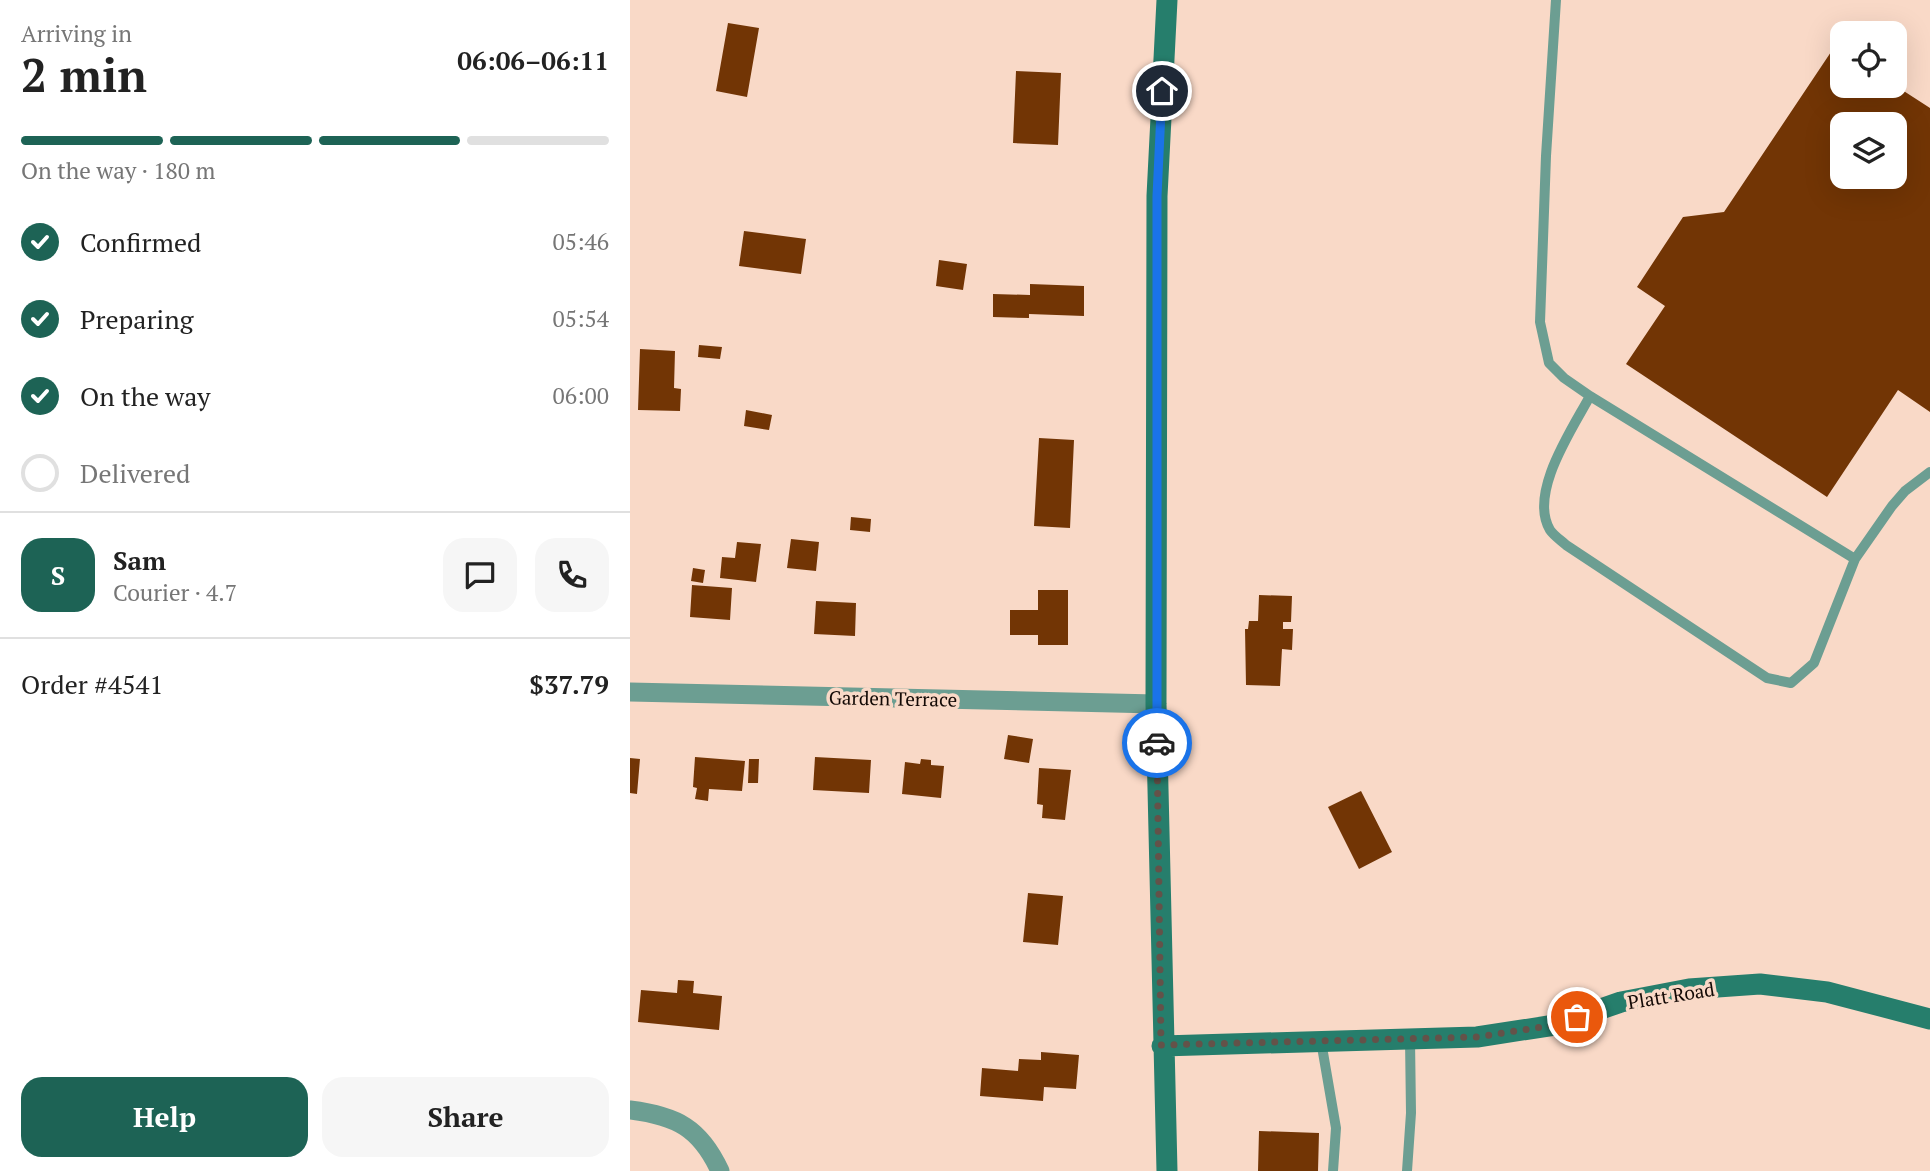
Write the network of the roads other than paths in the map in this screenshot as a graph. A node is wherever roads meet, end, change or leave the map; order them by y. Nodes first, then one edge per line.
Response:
1 (1167, 0) edge
2 (1556, 0) edge
3 (1591, 396) junction
4 (1930, 472) edge
5 (1855, 559) junction
6 (630, 692) edge
7 (1156, 704) junction
8 (1930, 1019) edge
9 (1410, 1037) junction
10 (1321, 1040) junction
11 (1161, 1045) junction
12 (630, 1110) edge
13 (720, 1171) edge
14 (1167, 1171) edge
15 (1333, 1171) edge
16 (1407, 1171) edge

1 - 7 street
2 - 3 lane
3 - 5 lane
3 - 5 lane
4 - 5 lane
6 - 7 street, Garden Terrace
7 - 11 street
8 - 9 street, Platt Road
9 - 10 street, Platt Road
9 - 16 lane
10 - 11 street, Platt Road
10 - 15 lane
11 - 14 street
12 - 13 street

